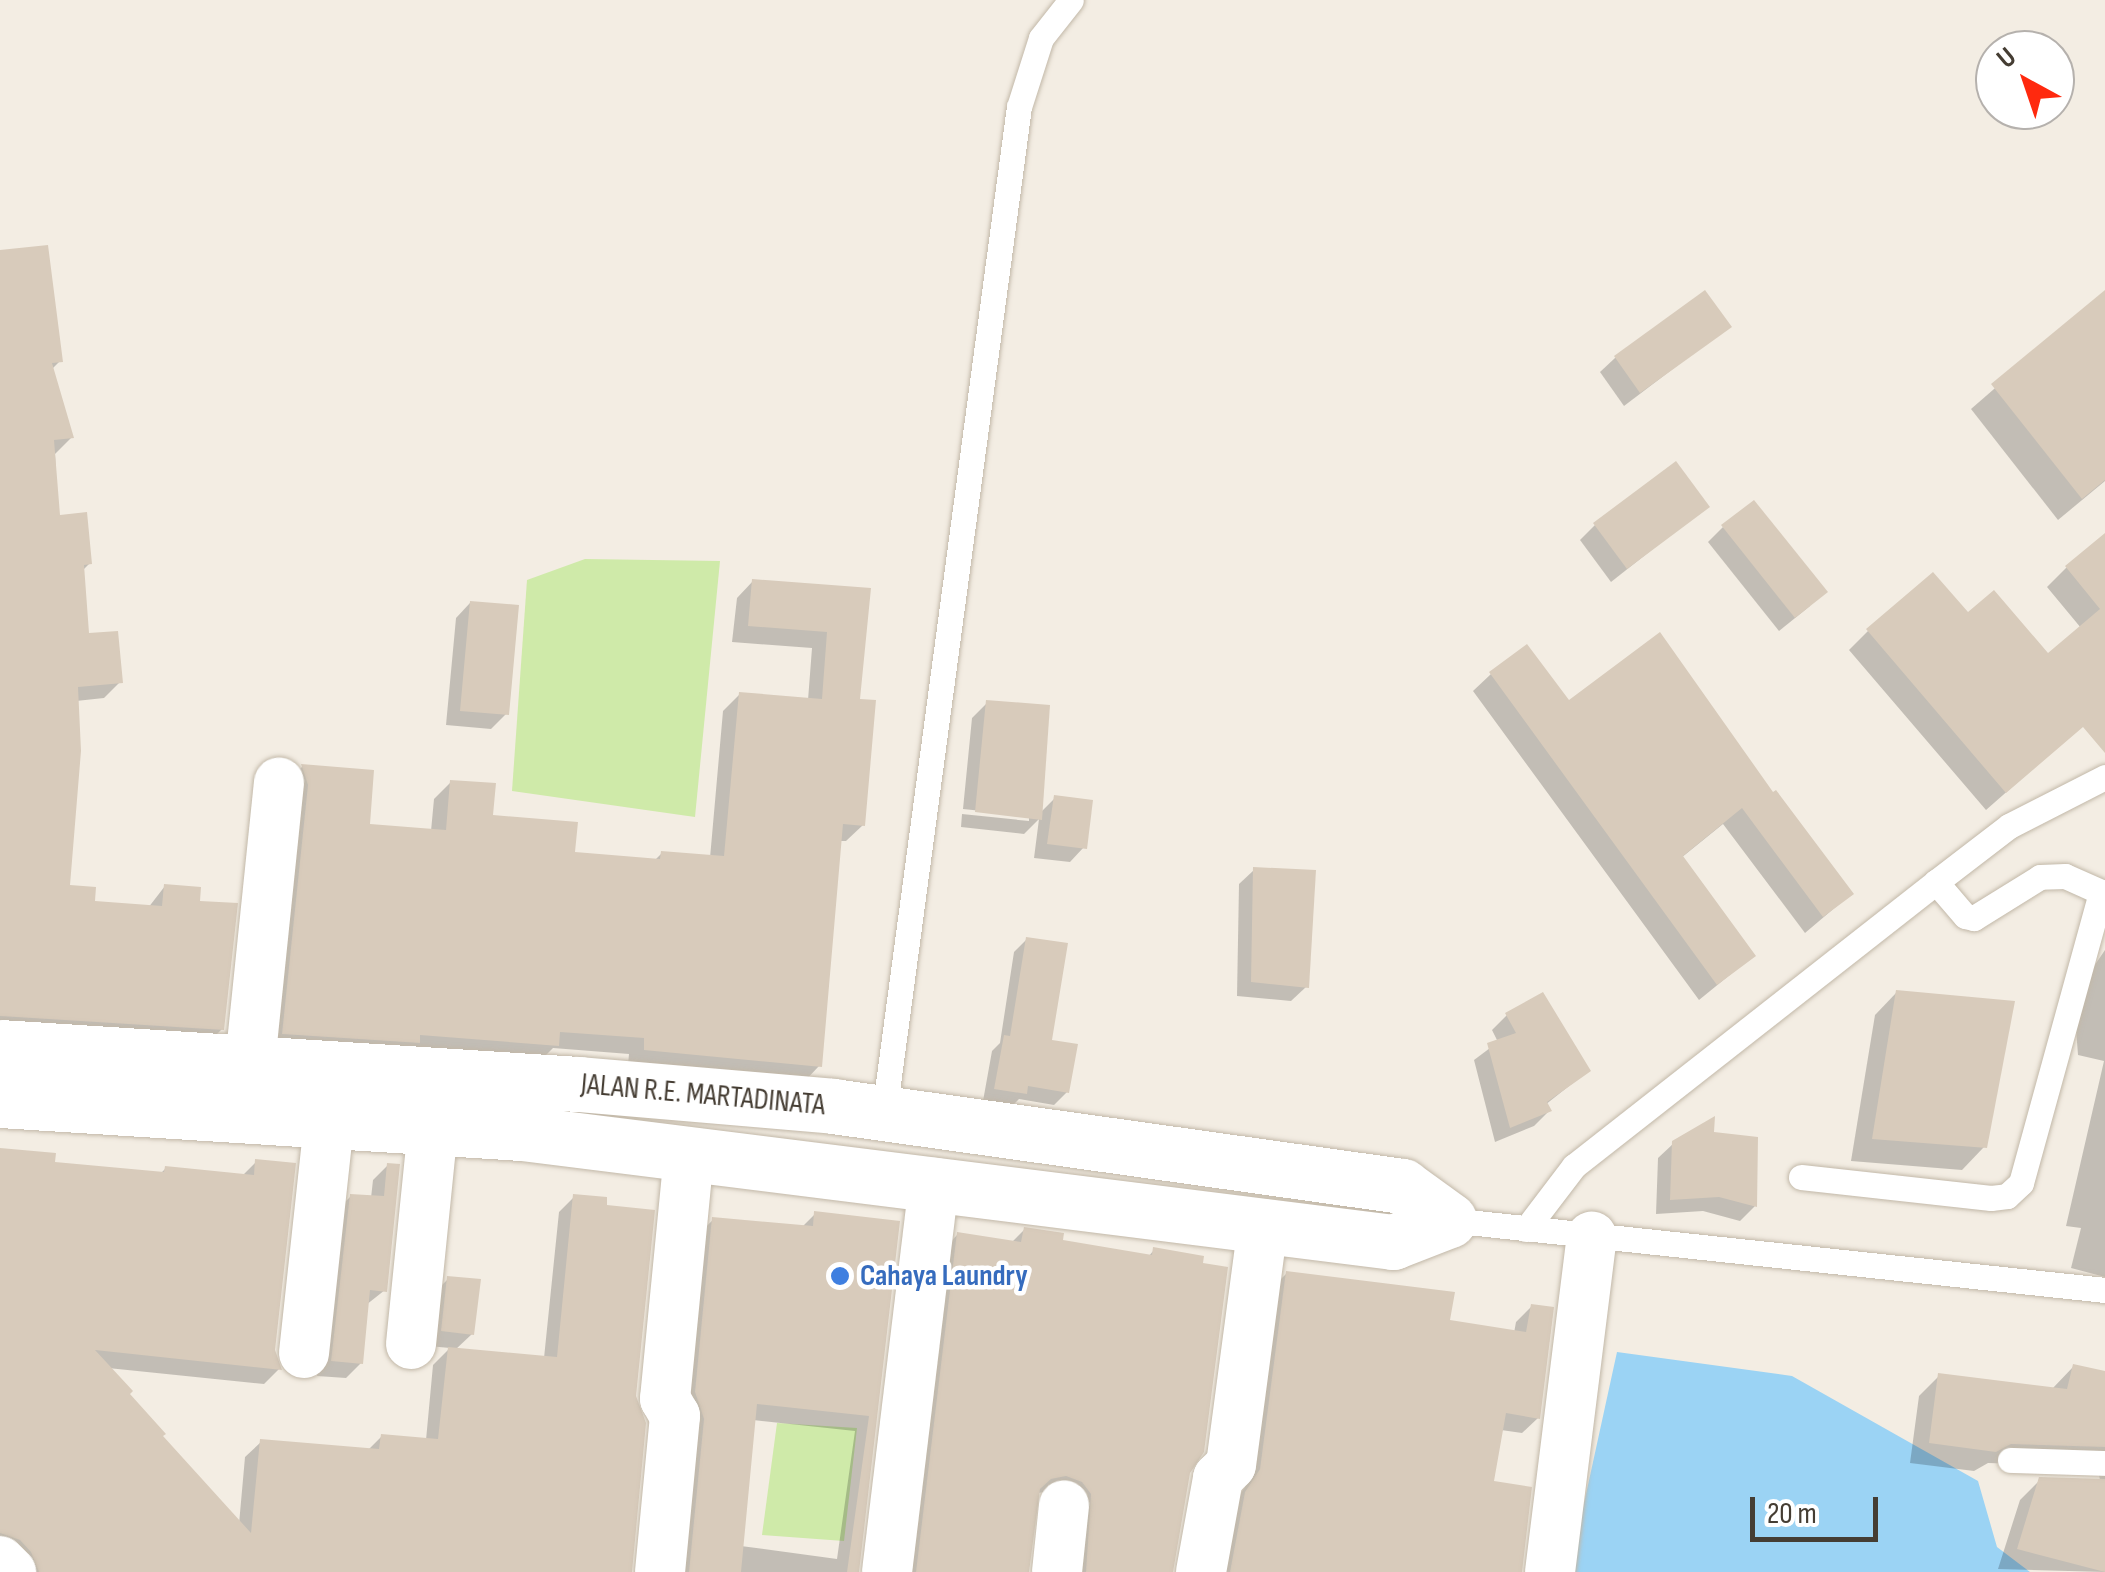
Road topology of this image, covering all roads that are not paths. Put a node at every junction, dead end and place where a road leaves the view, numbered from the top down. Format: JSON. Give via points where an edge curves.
{"nodes":[{"id":1,"x":1071,"y":0,"type":"edge"},
{"id":2,"x":2105,"y":777,"type":"edge"},
{"id":3,"x":279,"y":782,"type":"dead end"},
{"id":4,"x":1936,"y":882,"type":"junction"},
{"id":5,"x":2103,"y":889,"type":"edge"},
{"id":6,"x":0,"y":1047,"type":"edge"},
{"id":7,"x":250,"y":1063,"type":"junction"},
{"id":8,"x":0,"y":1100,"type":"edge"},
{"id":9,"x":858,"y":1110,"type":"junction"},
{"id":10,"x":330,"y":1121,"type":"junction"},
{"id":11,"x":433,"y":1127,"type":"junction"},
{"id":12,"x":688,"y":1153,"type":"junction"},
{"id":13,"x":826,"y":1170,"type":"junction"},
{"id":14,"x":1801,"y":1177,"type":"dead end"},
{"id":15,"x":934,"y":1184,"type":"junction"},
{"id":16,"x":1402,"y":1186,"type":"junction"},
{"id":17,"x":1449,"y":1220,"type":"junction"},
{"id":18,"x":1264,"y":1224,"type":"junction"},
{"id":19,"x":1526,"y":1229,"type":"junction"},
{"id":20,"x":1592,"y":1237,"type":"junction"},
{"id":21,"x":1394,"y":1242,"type":"junction"},
{"id":22,"x":2105,"y":1290,"type":"edge"},
{"id":23,"x":410,"y":1344,"type":"dead end"},
{"id":24,"x":304,"y":1353,"type":"dead end"},
{"id":25,"x":2010,"y":1460,"type":"dead end"},
{"id":26,"x":2105,"y":1463,"type":"edge"},
{"id":27,"x":1064,"y":1505,"type":"dead end"},
{"id":28,"x":0,"y":1561,"type":"edge"},
{"id":29,"x":11,"y":1572,"type":"edge"},
{"id":30,"x":660,"y":1572,"type":"edge"},
{"id":31,"x":888,"y":1572,"type":"edge"},
{"id":32,"x":1057,"y":1572,"type":"edge"},
{"id":33,"x":1201,"y":1572,"type":"edge"},
{"id":34,"x":1550,"y":1572,"type":"edge"}],
"edges":[{"from":1,"to":9,"type":"lane","via":[[1041,38],[1018,107]]},
{"from":2,"to":4,"type":"lane","via":[[2009,826]]},
{"from":3,"to":7,"type":"street"},
{"from":4,"to":5,"type":"lane","via":[[1974,918],[2040,877],[2065,876]]},
{"from":4,"to":19,"type":"lane","via":[[1574,1166]]},
{"from":5,"to":14,"type":"lane","via":[[2022,1183],[2007,1196],[1991,1198]]},
{"from":6,"to":7,"type":"street","name":"JALAN R.E. MARTADINATA"},
{"from":7,"to":9,"type":"street","name":"JALAN R.E. MARTADINATA"},
{"from":8,"to":10,"type":"street","name":"JALAN R.E. MARTADINATA"},
{"from":9,"to":13,"type":"street"},
{"from":9,"to":16,"type":"street","name":"JALAN R.E. MARTADINATA"},
{"from":10,"to":11,"type":"street","name":"JALAN R.E. MARTADINATA"},
{"from":10,"to":24,"type":"street"},
{"from":11,"to":12,"type":"street","name":"JALAN R.E. MARTADINATA"},
{"from":11,"to":23,"type":"street"},
{"from":12,"to":13,"type":"street","name":"JALAN R.E. MARTADINATA"},
{"from":12,"to":30,"type":"street","via":[[665,1399],[675,1416]]},
{"from":13,"to":15,"type":"street","name":"JALAN R.E. MARTADINATA"},
{"from":15,"to":18,"type":"street","name":"JALAN R.E. MARTADINATA"},
{"from":15,"to":31,"type":"street"},
{"from":16,"to":17,"type":"street"},
{"from":16,"to":21,"type":"street"},
{"from":17,"to":19,"type":"lane"},
{"from":17,"to":21,"type":"street"},
{"from":18,"to":21,"type":"street","name":"JALAN R.E. MARTADINATA"},
{"from":18,"to":33,"type":"street","via":[[1232,1466],[1218,1478]]},
{"from":19,"to":20,"type":"lane"},
{"from":20,"to":22,"type":"lane"},
{"from":20,"to":34,"type":"street"},
{"from":25,"to":26,"type":"lane"},
{"from":27,"to":32,"type":"street"},
{"from":28,"to":29,"type":"street"}]}
